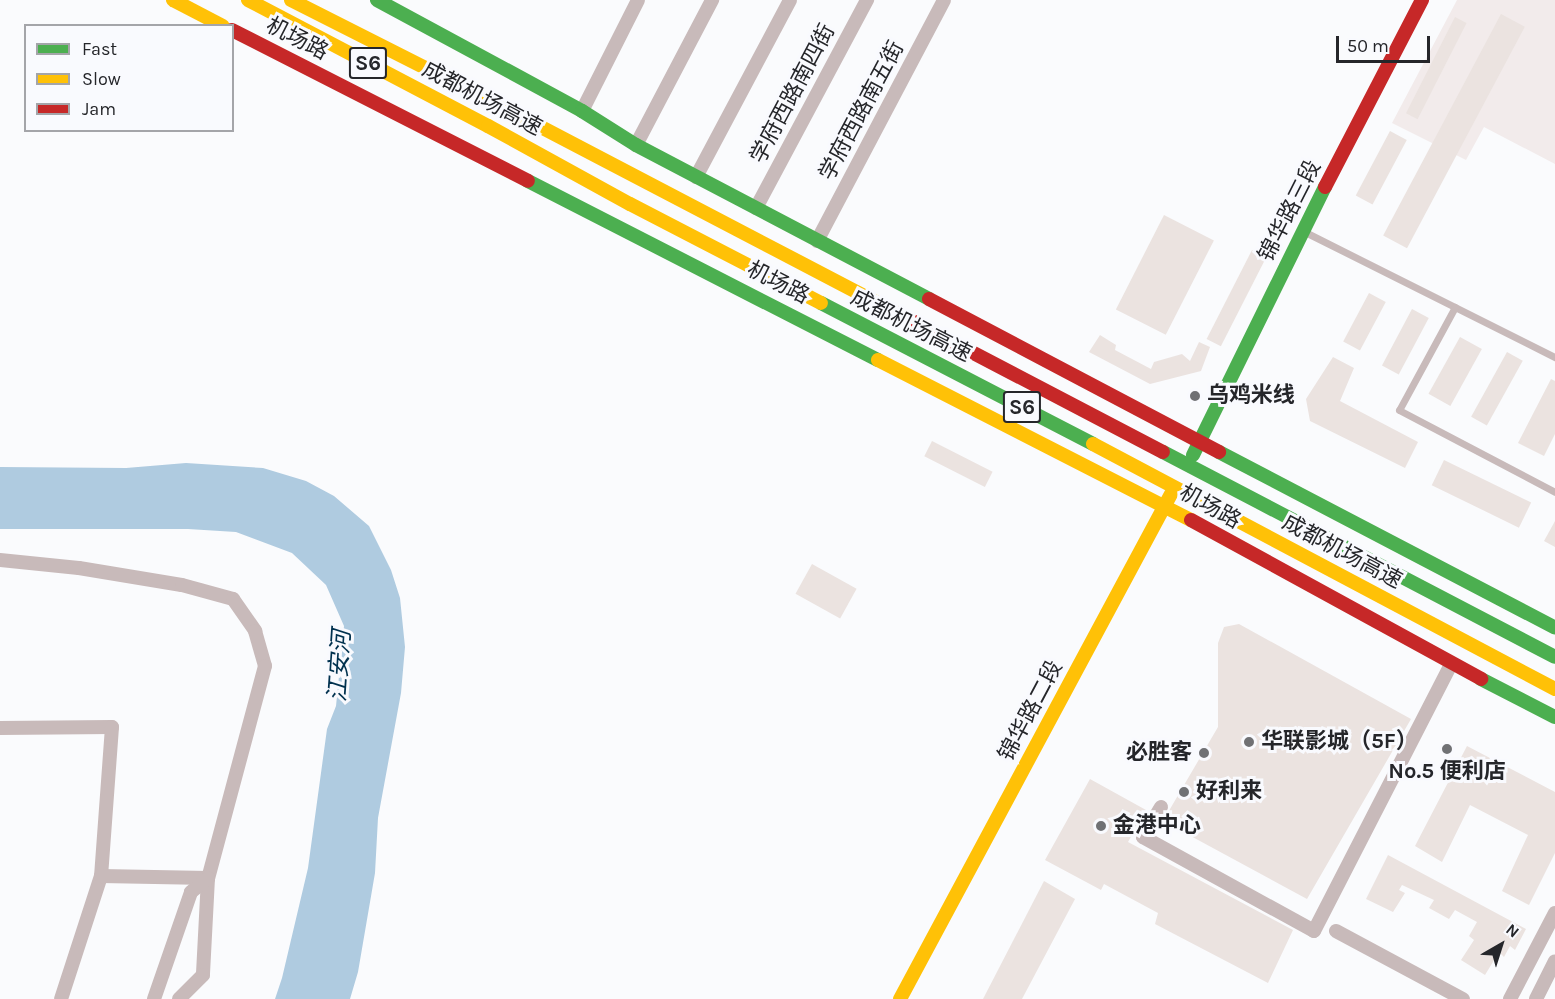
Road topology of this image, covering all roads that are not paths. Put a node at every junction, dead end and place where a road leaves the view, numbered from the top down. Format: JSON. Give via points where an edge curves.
{"nodes":[{"id":1,"x":173,"y":0,"type":"edge"},
{"id":2,"x":248,"y":0,"type":"edge"},
{"id":3,"x":291,"y":0,"type":"edge"},
{"id":4,"x":377,"y":0,"type":"edge"},
{"id":5,"x":639,"y":0,"type":"edge"},
{"id":6,"x":712,"y":0,"type":"edge"},
{"id":7,"x":790,"y":0,"type":"edge"},
{"id":8,"x":867,"y":0,"type":"edge"},
{"id":9,"x":944,"y":0,"type":"edge"},
{"id":10,"x":1422,"y":0,"type":"edge"},
{"id":11,"x":184,"y":4,"type":"edge"},
{"id":12,"x":220,"y":24,"type":"edge"},
{"id":13,"x":234,"y":31,"type":"edge"},
{"id":14,"x":582,"y":111,"type":"junction"},
{"id":15,"x":636,"y":145,"type":"junction"},
{"id":16,"x":696,"y":177,"type":"junction"},
{"id":17,"x":756,"y":208,"type":"junction"},
{"id":18,"x":1302,"y":231,"type":"junction"},
{"id":19,"x":818,"y":241,"type":"junction"},
{"id":20,"x":1455,"y":307,"type":"junction"},
{"id":21,"x":1555,"y":357,"type":"edge"},
{"id":22,"x":1200,"y":444,"type":"junction"},
{"id":23,"x":1555,"y":492,"type":"edge"},
{"id":24,"x":1165,"y":506,"type":"junction"},
{"id":25,"x":0,"y":560,"type":"edge"},
{"id":26,"x":1555,"y":628,"type":"edge"},
{"id":27,"x":1555,"y":657,"type":"edge"},
{"id":28,"x":1450,"y":663,"type":"junction"},
{"id":29,"x":1555,"y":689,"type":"edge"},
{"id":30,"x":1555,"y":717,"type":"edge"},
{"id":31,"x":0,"y":729,"type":"edge"},
{"id":32,"x":1161,"y":807,"type":"dead end"},
{"id":33,"x":101,"y":876,"type":"junction"},
{"id":34,"x":208,"y":878,"type":"junction"},
{"id":35,"x":1555,"y":913,"type":"edge"},
{"id":36,"x":1336,"y":931,"type":"dead end"},
{"id":37,"x":1555,"y":961,"type":"edge"},
{"id":38,"x":61,"y":999,"type":"edge"},
{"id":39,"x":154,"y":999,"type":"edge"},
{"id":40,"x":179,"y":999,"type":"edge"},
{"id":41,"x":900,"y":999,"type":"edge"},
{"id":42,"x":1463,"y":999,"type":"edge"},
{"id":43,"x":1510,"y":999,"type":"edge"},
{"id":44,"x":1536,"y":999,"type":"edge"}],
"edges":[{"from":1,"to":11,"type":"main road"},
{"from":2,"to":29,"type":"main road","name":"成都机场高速","number":"S6","bridge":true},
{"from":3,"to":27,"type":"main road","name":"成都机场高速","number":"S6","bridge":true},
{"from":4,"to":14,"type":"main road"},
{"from":5,"to":14,"type":"street"},
{"from":6,"to":15,"type":"street"},
{"from":7,"to":16,"type":"street"},
{"from":8,"to":17,"type":"street","name":"学府西路南四街"},
{"from":9,"to":19,"type":"street","name":"学府西路南五街"},
{"from":10,"to":18,"type":"main road","name":"锦华路三段"},
{"from":11,"to":12,"type":"main road"},
{"from":13,"to":24,"type":"main road","name":"机场路"},
{"from":14,"to":15,"type":"main road"},
{"from":15,"to":16,"type":"main road"},
{"from":16,"to":17,"type":"main road"},
{"from":17,"to":19,"type":"main road"},
{"from":18,"to":20,"type":"lane"},
{"from":18,"to":22,"type":"main road","name":"锦华路三段"},
{"from":19,"to":22,"type":"main road"},
{"from":20,"to":21,"type":"lane"},
{"from":20,"to":23,"type":"lane","via":[[1399,410]]},
{"from":22,"to":24,"type":"main road","name":"锦华路二段"},
{"from":22,"to":26,"type":"main road"},
{"from":24,"to":28,"type":"main road","name":"机场路"},
{"from":24,"to":41,"type":"main road","name":"锦华路二段"},
{"from":25,"to":34,"type":"street","via":[[182,585],[233,599],[255,630],[265,666]]},
{"from":28,"to":30,"type":"main road","name":"机场路"},
{"from":28,"to":32,"type":"street","via":[[1314,931],[1143,837]]},
{"from":31,"to":33,"type":"street","via":[[112,727]]},
{"from":33,"to":34,"type":"street"},
{"from":33,"to":38,"type":"street"},
{"from":34,"to":39,"type":"street","via":[[191,892]]},
{"from":34,"to":40,"type":"street","via":[[203,975]]},
{"from":35,"to":43,"type":"street"},
{"from":36,"to":42,"type":"street"},
{"from":37,"to":44,"type":"street"}]}
